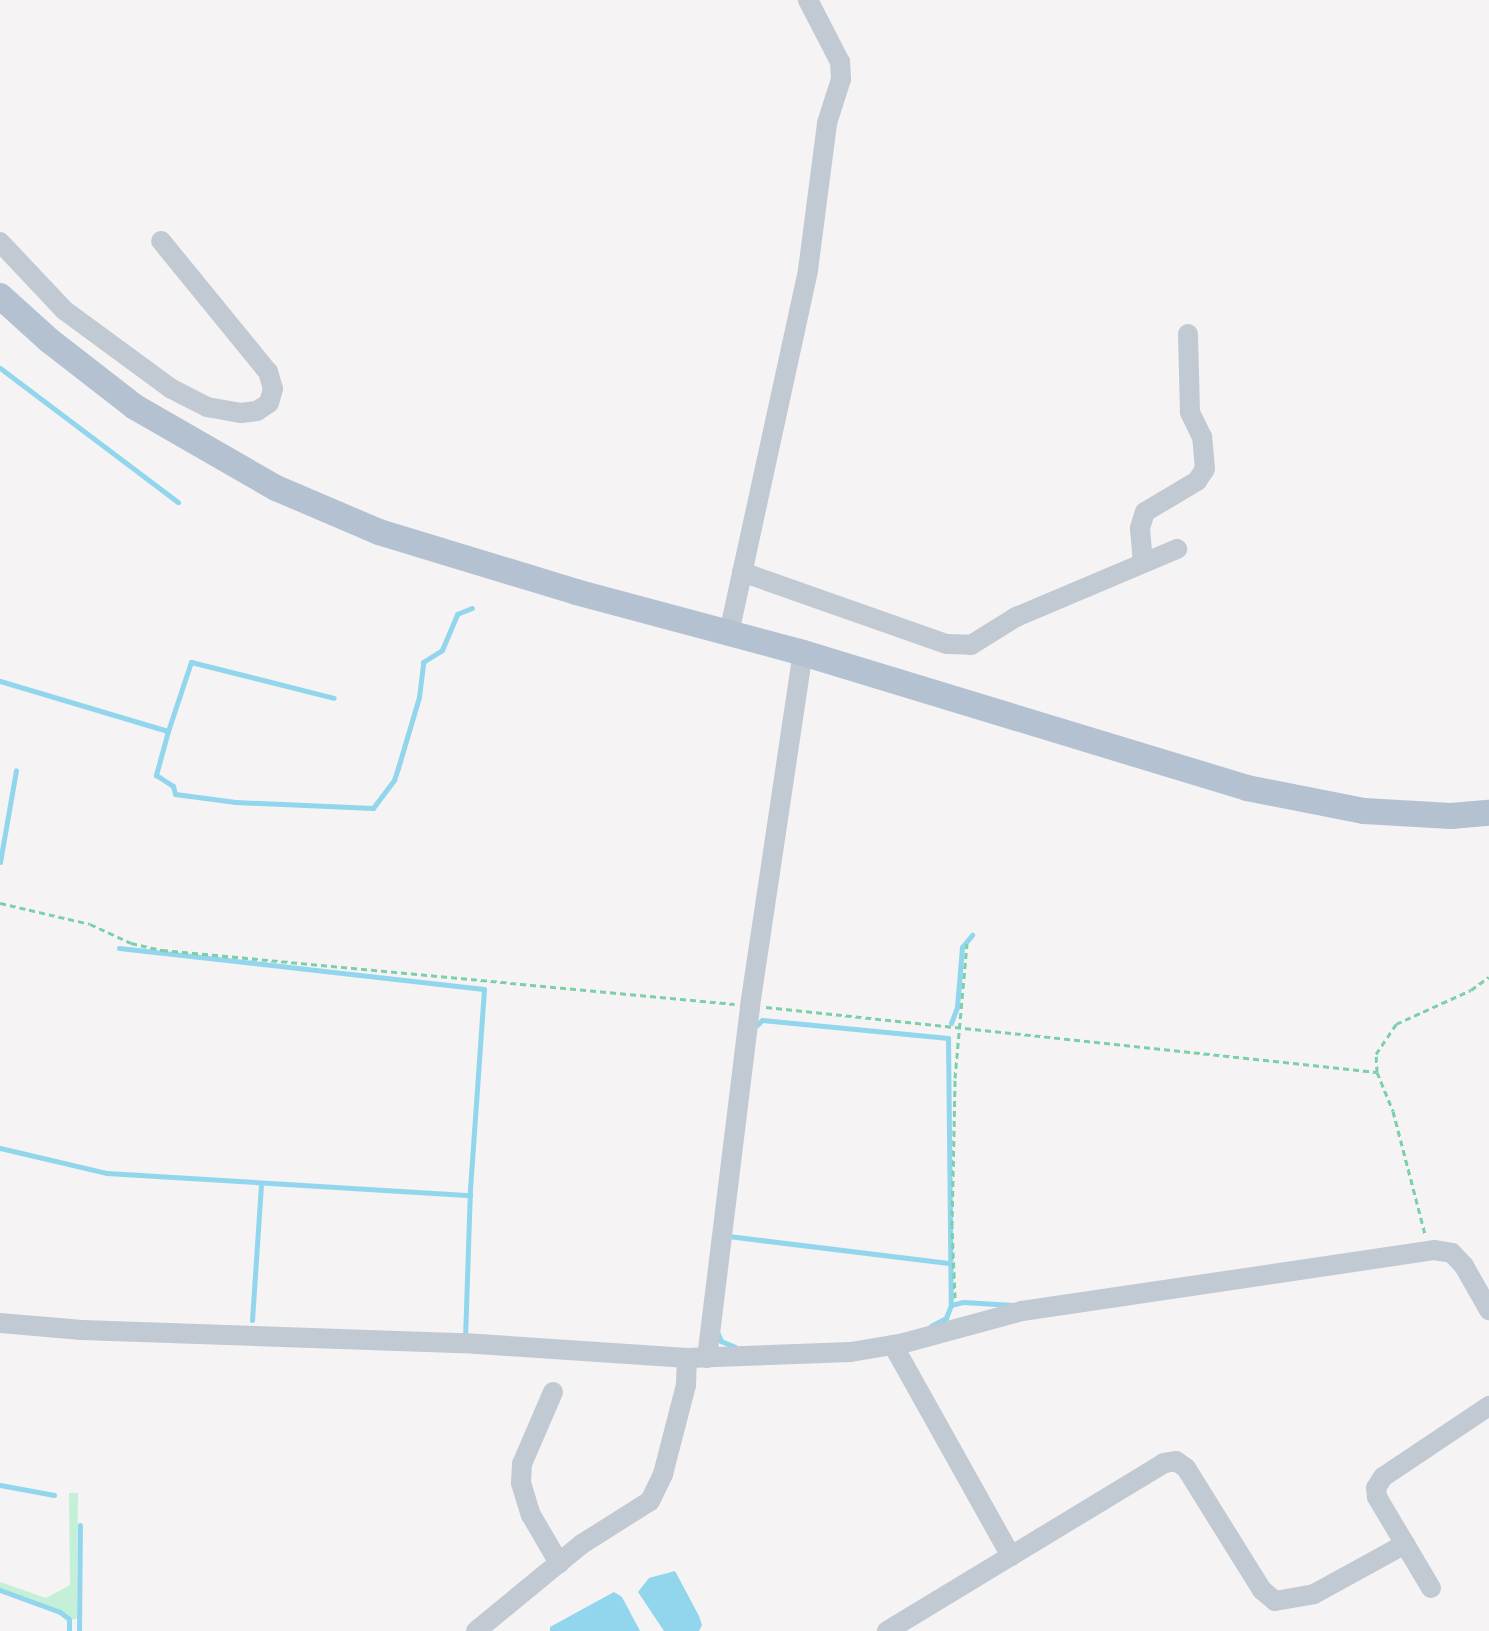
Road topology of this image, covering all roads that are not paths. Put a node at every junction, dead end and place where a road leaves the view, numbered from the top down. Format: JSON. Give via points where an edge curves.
{"nodes":[{"id":1,"x":808,"y":0,"type":"edge"},
{"id":2,"x":161,"y":241,"type":"dead end"},
{"id":3,"x":0,"y":242,"type":"edge"},
{"id":4,"x":0,"y":296,"type":"edge"},
{"id":5,"x":1188,"y":334,"type":"dead end"},
{"id":6,"x":1177,"y":549,"type":"dead end"},
{"id":7,"x":1143,"y":563,"type":"junction"},
{"id":8,"x":742,"y":572,"type":"junction"},
{"id":9,"x":729,"y":633,"type":"junction"},
{"id":10,"x":803,"y":653,"type":"junction"},
{"id":11,"x":1489,"y":813,"type":"edge"},
{"id":12,"x":1489,"y":1310,"type":"edge"},
{"id":13,"x":0,"y":1323,"type":"edge"},
{"id":14,"x":893,"y":1345,"type":"junction"},
{"id":15,"x":697,"y":1358,"type":"junction"},
{"id":16,"x":553,"y":1392,"type":"dead end"},
{"id":17,"x":1489,"y":1406,"type":"edge"},
{"id":18,"x":1405,"y":1544,"type":"junction"},
{"id":19,"x":1011,"y":1556,"type":"junction"},
{"id":20,"x":559,"y":1563,"type":"junction"},
{"id":21,"x":1431,"y":1588,"type":"dead end"},
{"id":22,"x":476,"y":1631,"type":"edge"},
{"id":23,"x":887,"y":1631,"type":"edge"}],
"edges":[{"from":1,"to":8,"type":"street","via":[[840,62],[841,79],[827,123],[808,270]]},
{"from":2,"to":3,"type":"street","via":[[268,372],[273,389],[269,403],[257,411],[207,407],[170,388],[64,310]]},
{"from":4,"to":9,"type":"main road","via":[[135,407],[276,488],[379,532]]},
{"from":5,"to":7,"type":"street","via":[[1190,412],[1202,437],[1205,469],[1197,481],[1145,512],[1140,528]]},
{"from":6,"to":7,"type":"street"},
{"from":7,"to":8,"type":"street","via":[[1016,617],[971,645],[947,644]]},
{"from":8,"to":9,"type":"street"},
{"from":9,"to":10,"type":"main road"},
{"from":10,"to":11,"type":"main road","via":[[1247,788],[1364,811]]},
{"from":10,"to":15,"type":"street"},
{"from":12,"to":14,"type":"street","via":[[1452,1253],[1427,1251],[1022,1311]]},
{"from":13,"to":15,"type":"street"},
{"from":14,"to":15,"type":"street","via":[[851,1352]]},
{"from":14,"to":19,"type":"street"},
{"from":15,"to":20,"type":"street","via":[[650,1501]]},
{"from":16,"to":20,"type":"street","via":[[522,1464],[521,1483],[531,1515]]},
{"from":17,"to":18,"type":"street","via":[[1383,1477],[1376,1488]]},
{"from":18,"to":19,"type":"street","via":[[1314,1594],[1275,1601],[1262,1590],[1186,1468],[1176,1461],[1164,1463]]},
{"from":18,"to":21,"type":"street"},
{"from":19,"to":23,"type":"street"},
{"from":20,"to":22,"type":"street"}]}
